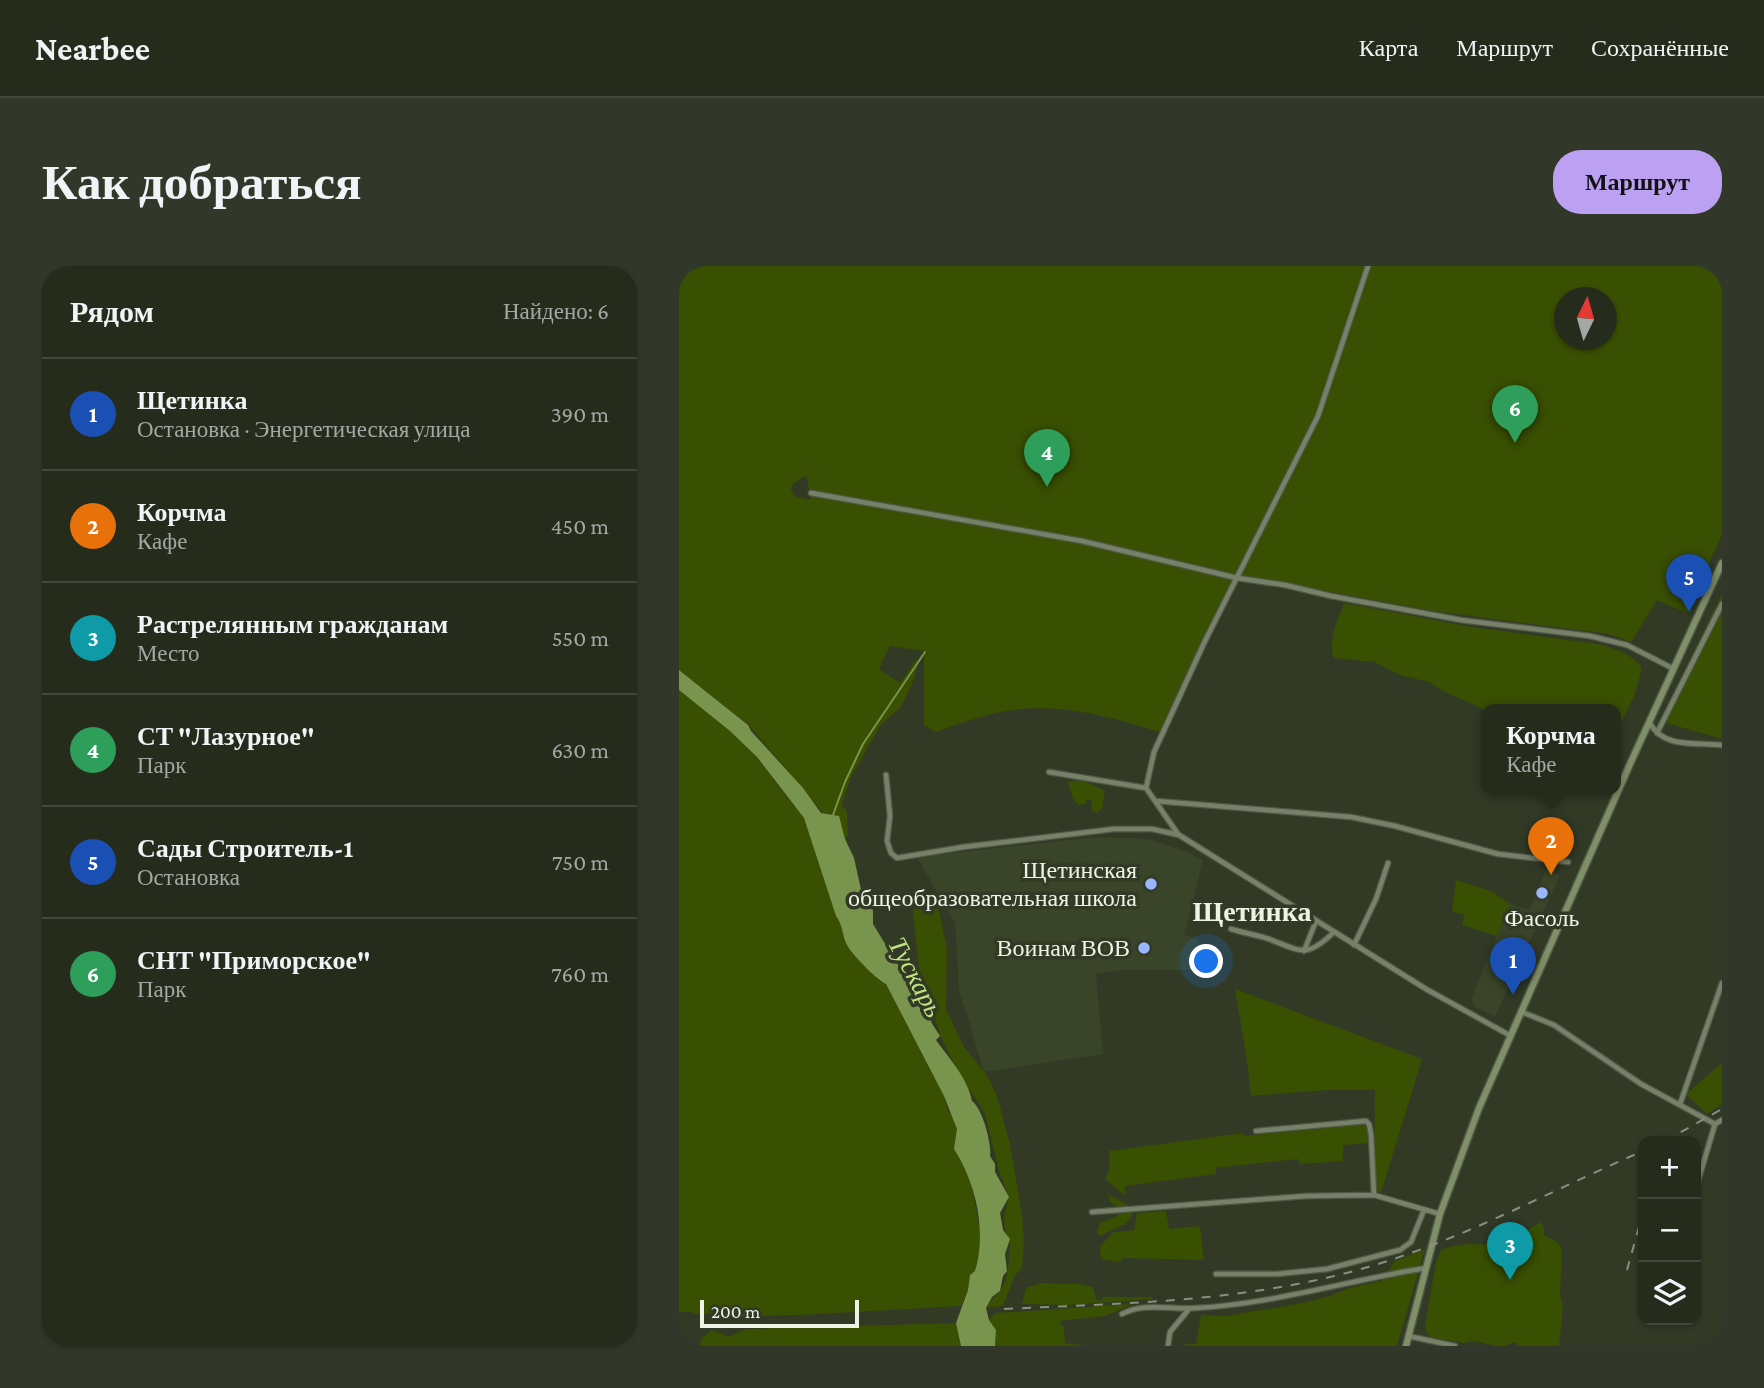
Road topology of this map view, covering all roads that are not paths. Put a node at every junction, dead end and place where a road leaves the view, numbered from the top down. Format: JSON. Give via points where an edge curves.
{"nodes":[{"id":1,"x":1368,"y":266,"type":"edge"},
{"id":2,"x":811,"y":493,"type":"dead end"},
{"id":3,"x":1722,"y":563,"type":"edge"},
{"id":4,"x":1237,"y":578,"type":"junction"},
{"id":5,"x":1722,"y":604,"type":"edge"},
{"id":6,"x":1674,"y":669,"type":"junction"},
{"id":7,"x":1650,"y":723,"type":"junction"},
{"id":8,"x":1657,"y":733,"type":"junction"},
{"id":9,"x":1722,"y":745,"type":"edge"},
{"id":10,"x":1049,"y":772,"type":"dead end"},
{"id":11,"x":886,"y":775,"type":"dead end"},
{"id":12,"x":1146,"y":788,"type":"junction"},
{"id":13,"x":1621,"y":788,"type":"edge"},
{"id":14,"x":1618,"y":795,"type":"edge"},
{"id":15,"x":1155,"y":801,"type":"junction"},
{"id":16,"x":1179,"y":835,"type":"junction"},
{"id":17,"x":1569,"y":862,"type":"dead end"},
{"id":18,"x":1388,"y":863,"type":"dead end"},
{"id":19,"x":1316,"y":921,"type":"junction"},
{"id":20,"x":1231,"y":929,"type":"dead end"},
{"id":21,"x":1334,"y":932,"type":"junction"},
{"id":22,"x":1354,"y":945,"type":"junction"},
{"id":23,"x":1304,"y":951,"type":"junction"},
{"id":24,"x":1722,"y":982,"type":"edge"},
{"id":25,"x":1521,"y":1012,"type":"junction"},
{"id":26,"x":1511,"y":1037,"type":"junction"},
{"id":27,"x":1680,"y":1104,"type":"junction"},
{"id":28,"x":1722,"y":1120,"type":"edge"},
{"id":29,"x":1714,"y":1124,"type":"junction"},
{"id":30,"x":1256,"y":1131,"type":"dead end"},
{"id":31,"x":1701,"y":1170,"type":"edge"},
{"id":32,"x":1374,"y":1195,"type":"junction"},
{"id":33,"x":1424,"y":1210,"type":"junction"},
{"id":34,"x":1092,"y":1212,"type":"dead end"},
{"id":35,"x":1440,"y":1214,"type":"junction"},
{"id":36,"x":1427,"y":1268,"type":"junction"},
{"id":37,"x":1216,"y":1274,"type":"dead end"},
{"id":38,"x":1190,"y":1308,"type":"junction"},
{"id":39,"x":1122,"y":1314,"type":"dead end"},
{"id":40,"x":1408,"y":1336,"type":"junction"},
{"id":41,"x":1168,"y":1346,"type":"edge"},
{"id":42,"x":1405,"y":1346,"type":"edge"},
{"id":43,"x":1455,"y":1346,"type":"edge"}],
"edges":[{"from":1,"to":4,"type":"street","via":[[1318,416]]},
{"from":2,"to":4,"type":"street","via":[[1082,541]]},
{"from":3,"to":6,"type":"main road"},
{"from":4,"to":6,"type":"street","via":[[1461,620],[1602,638]]},
{"from":4,"to":12,"type":"street","via":[[1154,752]]},
{"from":5,"to":8,"type":"street"},
{"from":6,"to":7,"type":"main road"},
{"from":7,"to":8,"type":"street"},
{"from":7,"to":13,"type":"main road"},
{"from":8,"to":9,"type":"street","via":[[1668,741]]},
{"from":10,"to":12,"type":"street"},
{"from":11,"to":16,"type":"street","via":[[887,841],[897,858],[1114,829]]},
{"from":12,"to":15,"type":"street"},
{"from":14,"to":25,"type":"main road"},
{"from":15,"to":16,"type":"street"},
{"from":15,"to":17,"type":"street","via":[[1351,817],[1498,854]]},
{"from":16,"to":19,"type":"street"},
{"from":18,"to":22,"type":"street"},
{"from":19,"to":21,"type":"street"},
{"from":19,"to":23,"type":"street"},
{"from":20,"to":23,"type":"street"},
{"from":21,"to":22,"type":"street"},
{"from":21,"to":23,"type":"street"},
{"from":22,"to":26,"type":"street"},
{"from":24,"to":27,"type":"street"},
{"from":25,"to":26,"type":"main road"},
{"from":25,"to":27,"type":"street","via":[[1554,1025],[1641,1084]]},
{"from":26,"to":35,"type":"main road"},
{"from":27,"to":29,"type":"street"},
{"from":28,"to":29,"type":"street"},
{"from":29,"to":31,"type":"street"},
{"from":30,"to":32,"type":"street","via":[[1366,1121],[1370,1124]]},
{"from":32,"to":33,"type":"street"},
{"from":32,"to":34,"type":"street"},
{"from":33,"to":35,"type":"street"},
{"from":33,"to":37,"type":"street","via":[[1411,1242],[1393,1252],[1327,1269]]},
{"from":35,"to":36,"type":"main road"},
{"from":36,"to":38,"type":"street","via":[[1283,1296]]},
{"from":36,"to":40,"type":"main road"},
{"from":38,"to":39,"type":"street","via":[[1135,1308]]},
{"from":38,"to":41,"type":"street","via":[[1170,1332]]},
{"from":40,"to":42,"type":"main road"},
{"from":40,"to":43,"type":"street"}]}
